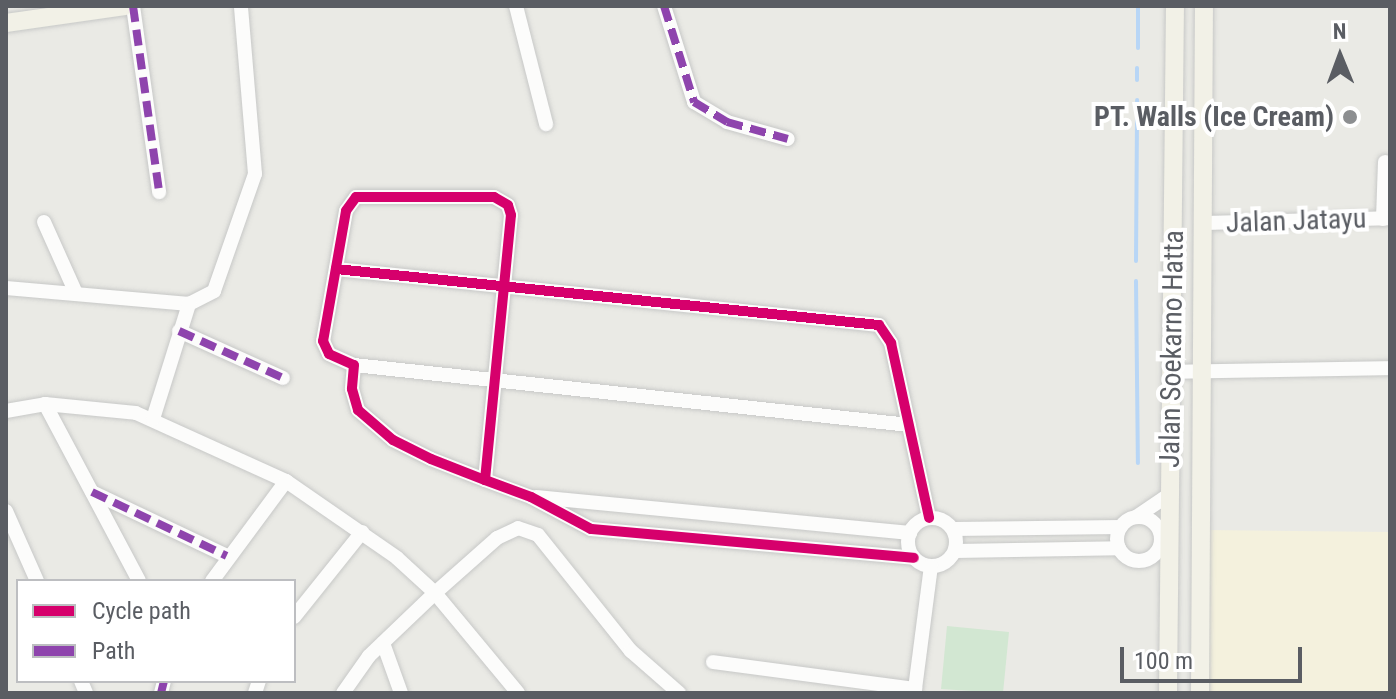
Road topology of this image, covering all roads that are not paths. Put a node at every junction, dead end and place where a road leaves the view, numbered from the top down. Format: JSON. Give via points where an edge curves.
{"nodes":[{"id":1,"x":113,"y":6,"type":"edge"},
{"id":2,"x":125,"y":6,"type":"edge"},
{"id":3,"x":133,"y":6,"type":"edge"},
{"id":4,"x":241,"y":6,"type":"edge"},
{"id":5,"x":516,"y":6,"type":"edge"},
{"id":6,"x":664,"y":6,"type":"edge"},
{"id":7,"x":1175,"y":6,"type":"edge"},
{"id":8,"x":1204,"y":6,"type":"edge"},
{"id":9,"x":14,"y":17,"type":"edge"},
{"id":10,"x":546,"y":124,"type":"dead end"},
{"id":11,"x":788,"y":139,"type":"dead end"},
{"id":12,"x":1385,"y":162,"type":"dead end"},
{"id":13,"x":159,"y":192,"type":"dead end"},
{"id":14,"x":1387,"y":218,"type":"edge"},
{"id":15,"x":44,"y":222,"type":"dead end"},
{"id":16,"x":1202,"y":223,"type":"junction"},
{"id":17,"x":336,"y":269,"type":"junction"},
{"id":18,"x":504,"y":286,"type":"junction"},
{"id":19,"x":6,"y":288,"type":"edge"},
{"id":20,"x":75,"y":291,"type":"junction"},
{"id":21,"x":189,"y":304,"type":"junction"},
{"id":22,"x":179,"y":331,"type":"junction"},
{"id":23,"x":354,"y":365,"type":"junction"},
{"id":24,"x":1390,"y":368,"type":"edge"},
{"id":25,"x":1170,"y":372,"type":"junction"},
{"id":26,"x":1202,"y":372,"type":"junction"},
{"id":27,"x":283,"y":378,"type":"dead end"},
{"id":28,"x":494,"y":380,"type":"junction"},
{"id":29,"x":45,"y":404,"type":"junction"},
{"id":30,"x":6,"y":411,"type":"edge"},
{"id":31,"x":153,"y":419,"type":"junction"},
{"id":32,"x":909,"y":425,"type":"junction"},
{"id":33,"x":485,"y":480,"type":"junction"},
{"id":34,"x":286,"y":481,"type":"junction"},
{"id":35,"x":92,"y":492,"type":"junction"},
{"id":36,"x":1169,"y":495,"type":"junction"},
{"id":37,"x":531,"y":497,"type":"junction"},
{"id":38,"x":6,"y":511,"type":"edge"},
{"id":39,"x":1136,"y":517,"type":"junction"},
{"id":40,"x":929,"y":518,"type":"junction"},
{"id":41,"x":1121,"y":527,"type":"junction"},
{"id":42,"x":953,"y":529,"type":"junction"},
{"id":43,"x":362,"y":532,"type":"junction"},
{"id":44,"x":910,"y":533,"type":"junction"},
{"id":45,"x":1119,"y":548,"type":"junction"},
{"id":46,"x":955,"y":551,"type":"junction"},
{"id":47,"x":227,"y":556,"type":"junction"},
{"id":48,"x":914,"y":558,"type":"junction"},
{"id":49,"x":1136,"y":561,"type":"junction"},
{"id":50,"x":931,"y":566,"type":"junction"},
{"id":51,"x":1169,"y":577,"type":"junction"},
{"id":52,"x":36,"y":579,"type":"edge"},
{"id":53,"x":138,"y":579,"type":"edge"},
{"id":54,"x":213,"y":579,"type":"edge"},
{"id":55,"x":435,"y":593,"type":"junction"},
{"id":56,"x":296,"y":614,"type":"edge"},
{"id":57,"x":383,"y":643,"type":"junction"},
{"id":58,"x":713,"y":662,"type":"dead end"},
{"id":59,"x":917,"y":691,"type":"edge"},
{"id":60,"x":343,"y":693,"type":"edge"},
{"id":61,"x":401,"y":693,"type":"edge"},
{"id":62,"x":518,"y":693,"type":"edge"},
{"id":63,"x":679,"y":693,"type":"edge"},
{"id":64,"x":1168,"y":693,"type":"edge"},
{"id":65,"x":1200,"y":693,"type":"edge"}],
"edges":[{"from":1,"to":2,"type":"main road"},
{"from":1,"to":9,"type":"main road"},
{"from":3,"to":13,"type":"street"},
{"from":4,"to":21,"type":"street","via":[[255,155],[252,192],[217,285],[208,297]]},
{"from":5,"to":10,"type":"street"},
{"from":6,"to":11,"type":"street","via":[[694,102],[727,122]]},
{"from":7,"to":25,"type":"main road","name":"Jalan Soekarno Hatta"},
{"from":8,"to":16,"type":"main road","name":"Jalan Soekarno Hatta"},
{"from":12,"to":14,"type":"street"},
{"from":14,"to":16,"type":"street","name":"Jalan Jatayu"},
{"from":15,"to":20,"type":"street"},
{"from":16,"to":26,"type":"main road","name":"Jalan Soekarno Hatta"},
{"from":17,"to":18,"type":"street"},
{"from":17,"to":18,"type":"street","via":[[346,211],[356,197],[494,197],[508,205],[511,215]]},
{"from":17,"to":23,"type":"street","via":[[323,341],[329,354]]},
{"from":18,"to":28,"type":"street"},
{"from":18,"to":32,"type":"street","via":[[867,320],[887,333]]},
{"from":19,"to":20,"type":"street"},
{"from":20,"to":21,"type":"street"},
{"from":21,"to":22,"type":"street"},
{"from":22,"to":27,"type":"street"},
{"from":22,"to":31,"type":"street"},
{"from":23,"to":28,"type":"street"},
{"from":23,"to":33,"type":"street","via":[[354,400],[372,425],[410,450]]},
{"from":24,"to":26,"type":"street"},
{"from":25,"to":26,"type":"street"},
{"from":25,"to":36,"type":"main road","name":"Jalan Soekarno Hatta"},
{"from":26,"to":65,"type":"main road","name":"Jalan Soekarno Hatta"},
{"from":28,"to":32,"type":"street"},
{"from":28,"to":33,"type":"street"},
{"from":29,"to":30,"type":"street"},
{"from":29,"to":31,"type":"street","via":[[116,409]]},
{"from":29,"to":35,"type":"street"},
{"from":31,"to":34,"type":"street"},
{"from":32,"to":40,"type":"street"},
{"from":33,"to":37,"type":"street"},
{"from":34,"to":43,"type":"street"},
{"from":34,"to":47,"type":"street"},
{"from":35,"to":47,"type":"street"},
{"from":35,"to":53,"type":"street"},
{"from":36,"to":39,"type":"street"},
{"from":36,"to":51,"type":"main road","name":"Jalan Soekarno Hatta"},
{"from":37,"to":44,"type":"street"},
{"from":37,"to":48,"type":"street","via":[[597,530]]},
{"from":38,"to":52,"type":"street"},
{"from":39,"to":41,"type":"street"},
{"from":39,"to":49,"type":"street","via":[[1155,524],[1161,543],[1155,555]]},
{"from":40,"to":42,"type":"street"},
{"from":40,"to":44,"type":"street"},
{"from":41,"to":42,"type":"street"},
{"from":41,"to":45,"type":"street"},
{"from":42,"to":46,"type":"street"},
{"from":43,"to":55,"type":"street"},
{"from":43,"to":56,"type":"street"},
{"from":44,"to":48,"type":"street"},
{"from":45,"to":46,"type":"street"},
{"from":45,"to":49,"type":"street"},
{"from":46,"to":50,"type":"street","via":[[945,562]]},
{"from":47,"to":54,"type":"street"},
{"from":48,"to":50,"type":"street"},
{"from":49,"to":51,"type":"street"},
{"from":50,"to":59,"type":"street"},
{"from":51,"to":64,"type":"main road","name":"Jalan Soekarno Hatta"},
{"from":55,"to":57,"type":"street"},
{"from":55,"to":62,"type":"street"},
{"from":55,"to":63,"type":"street","via":[[504,533],[518,528],[533,532],[637,658]]},
{"from":57,"to":60,"type":"street"},
{"from":57,"to":61,"type":"street"},
{"from":58,"to":59,"type":"street"}]}
